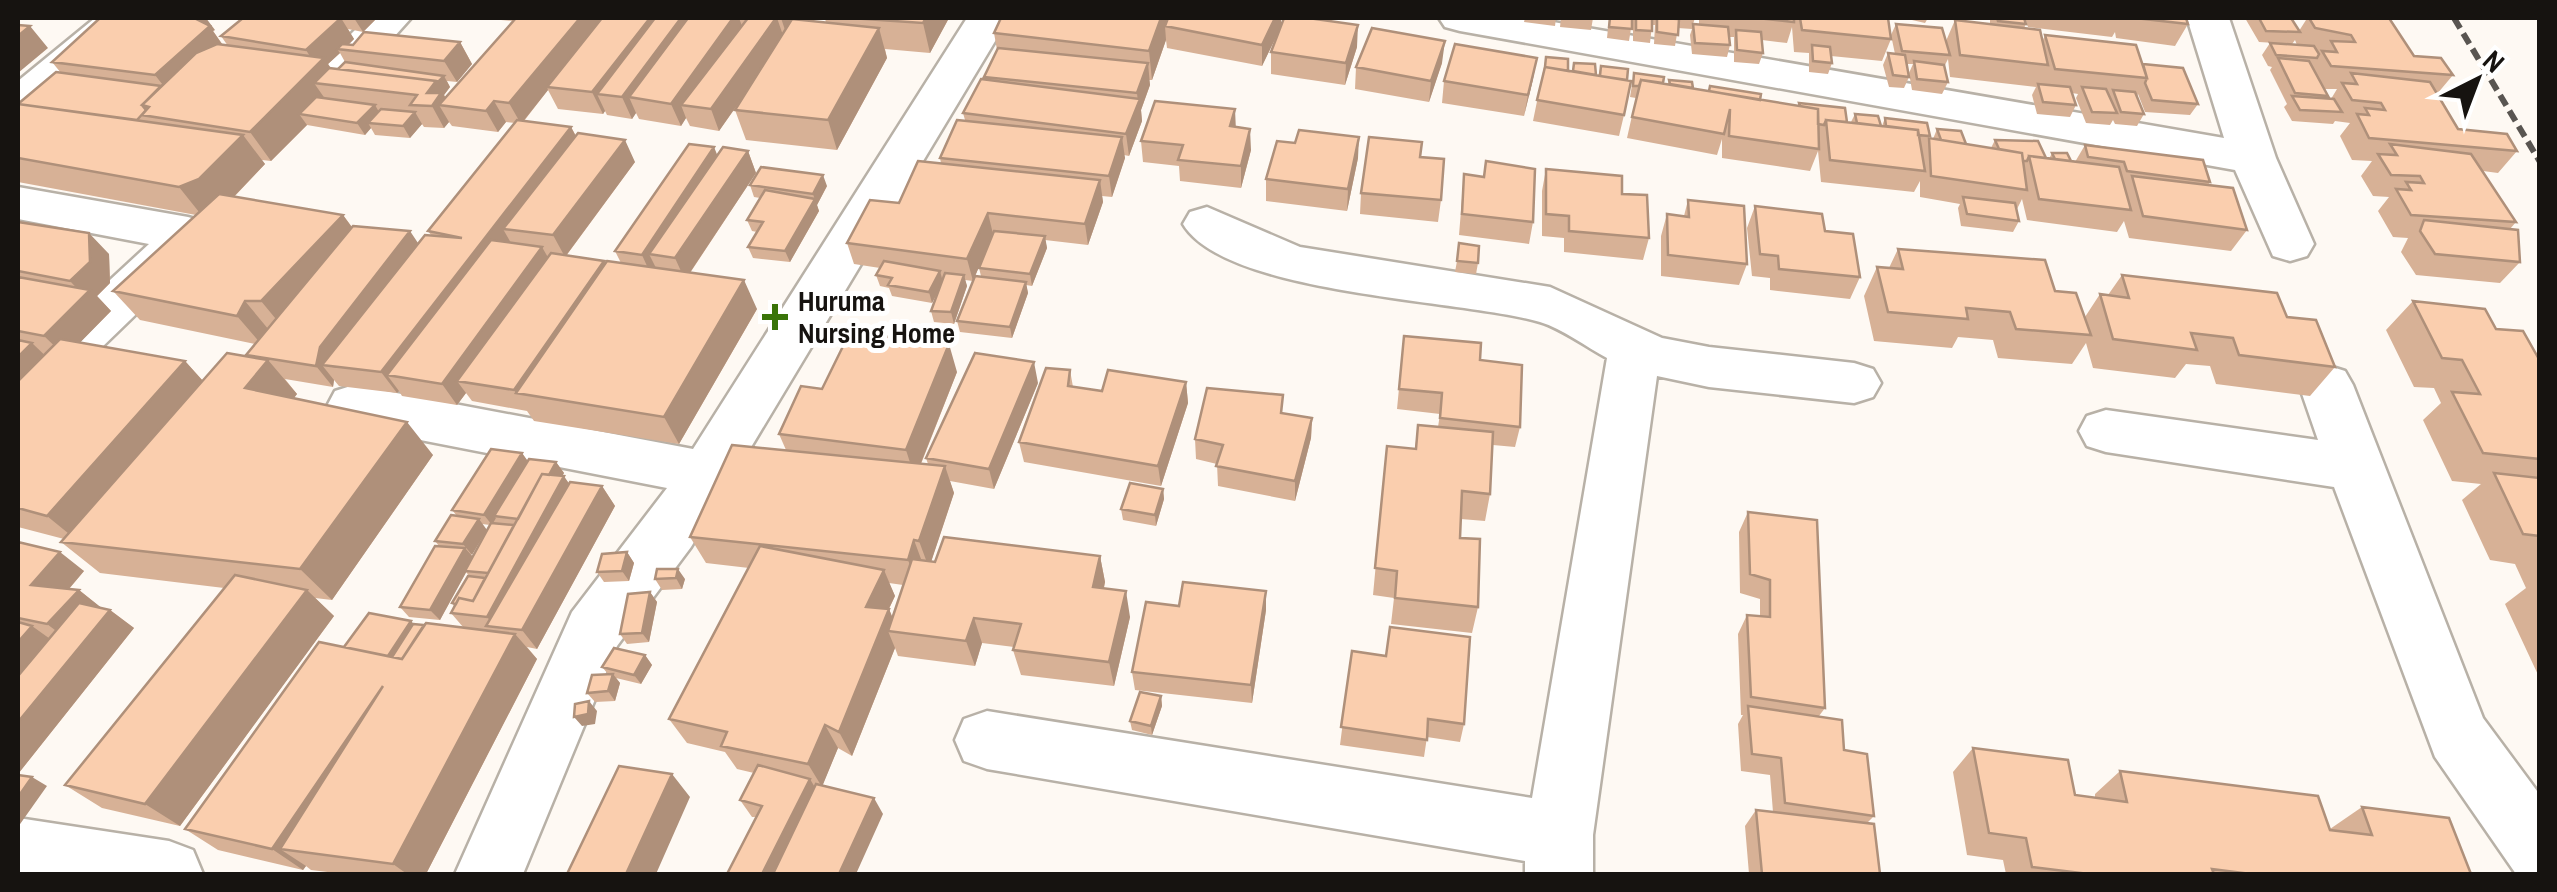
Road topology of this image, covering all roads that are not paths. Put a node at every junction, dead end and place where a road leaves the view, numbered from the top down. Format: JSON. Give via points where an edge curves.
{"nodes":[{"id":1,"x":120,"y":18,"type":"edge"},
{"id":2,"x":390,"y":18,"type":"edge"},
{"id":3,"x":988,"y":18,"type":"edge"},
{"id":4,"x":1460,"y":18,"type":"edge"},
{"id":5,"x":2208,"y":18,"type":"edge"},
{"id":6,"x":18,"y":104,"type":"edge"},
{"id":7,"x":296,"y":116,"type":"edge"},
{"id":8,"x":2253,"y":158,"type":"junction"},
{"id":9,"x":18,"y":203,"type":"edge"},
{"id":10,"x":1207,"y":224,"type":"dead end"},
{"id":11,"x":2290,"y":244,"type":"dead end"},
{"id":12,"x":1634,"y":349,"type":"junction"},
{"id":13,"x":1854,"y":383,"type":"dead end"},
{"id":14,"x":2326,"y":386,"type":"edge"},
{"id":15,"x":18,"y":396,"type":"edge"},
{"id":16,"x":354,"y":406,"type":"edge"},
{"id":17,"x":2106,"y":431,"type":"dead end"},
{"id":18,"x":2355,"y":468,"type":"junction"},
{"id":19,"x":707,"y":474,"type":"junction"},
{"id":20,"x":987,"y":740,"type":"dead end"},
{"id":21,"x":18,"y":851,"type":"edge"},
{"id":22,"x":2540,"y":851,"type":"edge"},
{"id":23,"x":1559,"y":855,"type":"edge"},
{"id":24,"x":169,"y":874,"type":"edge"},
{"id":25,"x":489,"y":874,"type":"edge"}],
"edges":[{"from":1,"to":6,"type":"street"},
{"from":2,"to":7,"type":"street"},
{"from":3,"to":19,"type":"street"},
{"from":4,"to":8,"type":"street"},
{"from":5,"to":8,"type":"street"},
{"from":8,"to":11,"type":"street"},
{"from":9,"to":15,"type":"street","via":[[202,219]]},
{"from":10,"to":12,"type":"street","via":[[1296,264],[1550,306]]},
{"from":12,"to":13,"type":"street"},
{"from":12,"to":23,"type":"street"},
{"from":14,"to":18,"type":"street"},
{"from":16,"to":19,"type":"street"},
{"from":17,"to":18,"type":"street"},
{"from":18,"to":22,"type":"street","via":[[2458,736]]},
{"from":19,"to":25,"type":"street","via":[[593,631]]},
{"from":20,"to":23,"type":"street"},
{"from":21,"to":24,"type":"street"}]}
